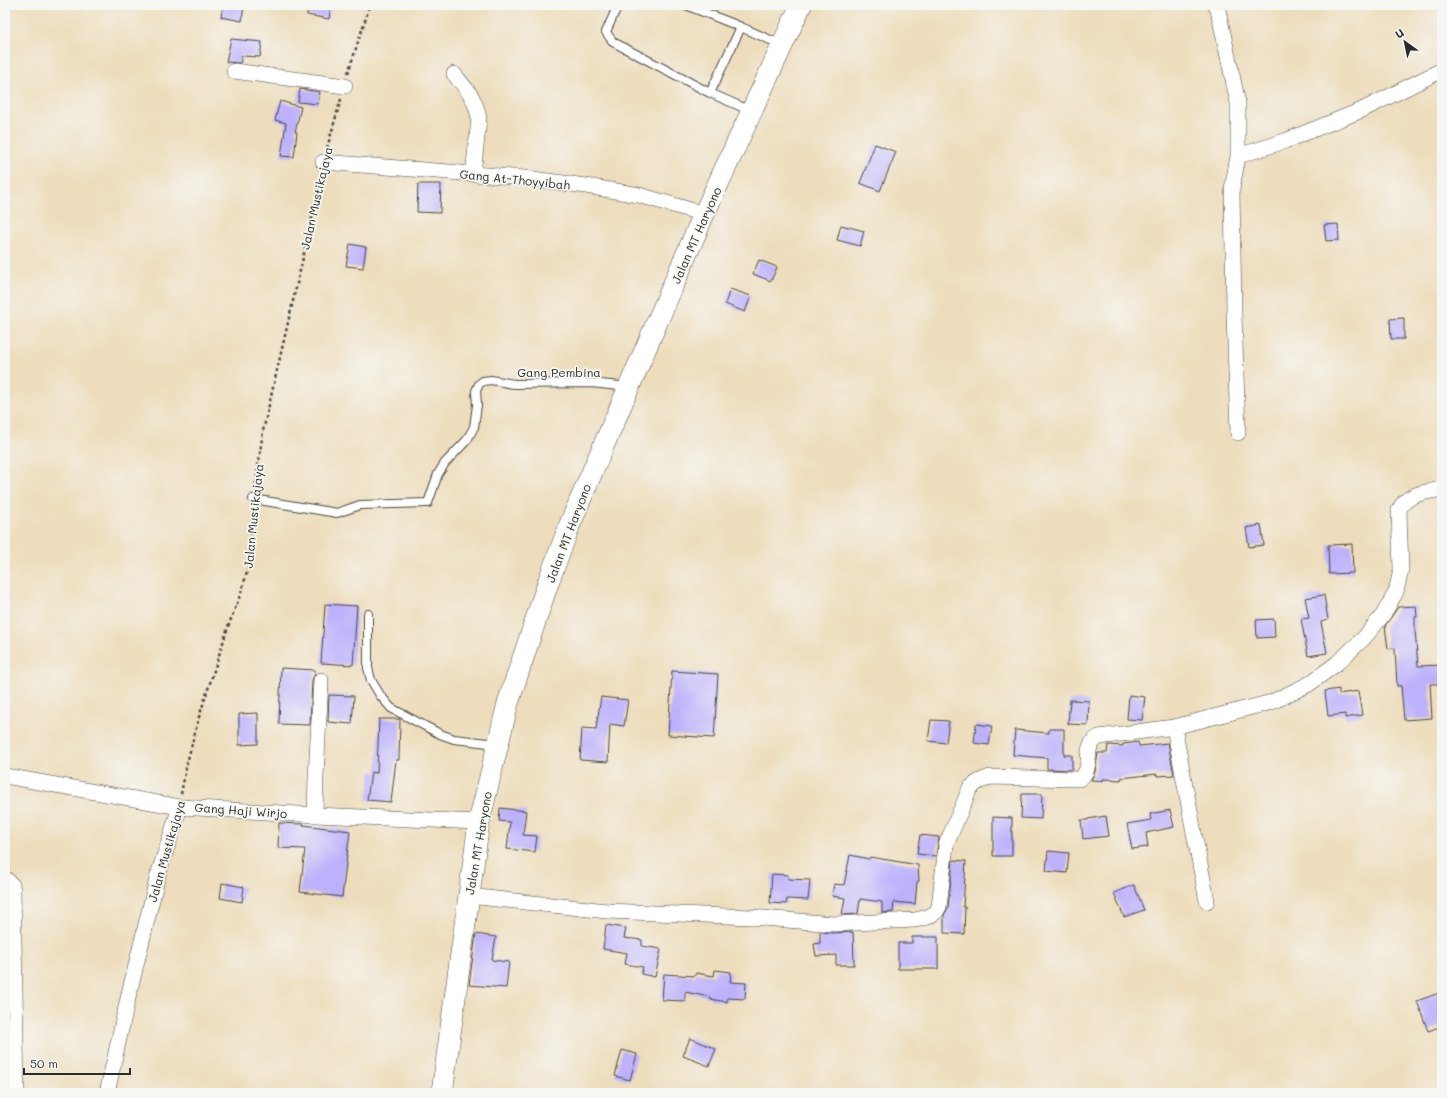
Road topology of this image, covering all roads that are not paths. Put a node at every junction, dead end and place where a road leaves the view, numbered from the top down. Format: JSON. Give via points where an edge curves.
{"nodes":[{"id":1,"x":618,"y":5,"type":"edge"},
{"id":2,"x":686,"y":5,"type":"edge"},
{"id":3,"x":801,"y":5,"type":"edge"},
{"id":4,"x":1215,"y":5,"type":"edge"},
{"id":5,"x":741,"y":27,"type":"junction"},
{"id":6,"x":782,"y":45,"type":"junction"},
{"id":7,"x":1442,"y":70,"type":"edge"},
{"id":8,"x":234,"y":71,"type":"dead end"},
{"id":9,"x":454,"y":74,"type":"dead end"},
{"id":10,"x":345,"y":86,"type":"road end"},
{"id":11,"x":710,"y":93,"type":"junction"},
{"id":12,"x":751,"y":111,"type":"junction"},
{"id":13,"x":1238,"y":156,"type":"junction"},
{"id":14,"x":323,"y":162,"type":"road end"},
{"id":15,"x":473,"y":174,"type":"junction"},
{"id":16,"x":704,"y":214,"type":"junction"},
{"id":17,"x":630,"y":387,"type":"junction"},
{"id":18,"x":1238,"y":433,"type":"dead end"},
{"id":19,"x":1442,"y":489,"type":"edge"},
{"id":20,"x":254,"y":499,"type":"road end"},
{"id":21,"x":368,"y":614,"type":"dead end"},
{"id":22,"x":321,"y":680,"type":"dead end"},
{"id":23,"x":1174,"y":728,"type":"junction"},
{"id":24,"x":498,"y":744,"type":"junction"},
{"id":25,"x":5,"y":776,"type":"edge"},
{"id":26,"x":180,"y":806,"type":"junction"},
{"id":27,"x":315,"y":815,"type":"junction"},
{"id":28,"x":479,"y":822,"type":"junction"},
{"id":29,"x":5,"y":878,"type":"edge"},
{"id":30,"x":469,"y":896,"type":"junction"},
{"id":31,"x":1207,"y":901,"type":"dead end"},
{"id":32,"x":10,"y":1047,"type":"edge"},
{"id":33,"x":11,"y":1064,"type":"edge"},
{"id":34,"x":17,"y":1093,"type":"edge"},
{"id":35,"x":107,"y":1093,"type":"edge"},
{"id":36,"x":442,"y":1093,"type":"edge"}],
"edges":[{"from":1,"to":11,"type":"lane","via":[[606,32],[613,42]]},
{"from":2,"to":5,"type":"lane"},
{"from":3,"to":6,"type":"main road","name":"Jalan MT Haryono"},
{"from":4,"to":13,"type":"street","via":[[1238,103]]},
{"from":5,"to":6,"type":"lane"},
{"from":5,"to":11,"type":"lane"},
{"from":6,"to":12,"type":"main road","name":"Jalan MT Haryono"},
{"from":7,"to":13,"type":"street","via":[[1362,110],[1285,141]]},
{"from":8,"to":10,"type":"street"},
{"from":9,"to":15,"type":"street","via":[[474,99],[478,111]]},
{"from":11,"to":12,"type":"lane"},
{"from":12,"to":16,"type":"main road","name":"Jalan MT Haryono"},
{"from":13,"to":18,"type":"street","via":[[1232,189]]},
{"from":14,"to":15,"type":"street","name":"Gang At-Thoyyibah"},
{"from":15,"to":16,"type":"street","name":"Gang At-Thoyyibah","via":[[525,178],[626,192]]},
{"from":16,"to":17,"type":"main road","name":"Jalan MT Haryono"},
{"from":17,"to":20,"type":"lane","name":"Gang Pembina","via":[[591,383],[514,384],[483,381],[476,391],[474,427],[467,440],[438,474],[428,503],[360,504],[336,513]]},
{"from":17,"to":24,"type":"main road","name":"Jalan MT Haryono","via":[[582,497],[550,580],[508,703]]},
{"from":19,"to":23,"type":"street","via":[[1416,494],[1402,504],[1399,510],[1401,570],[1396,592],[1364,638],[1336,664],[1309,684],[1272,702]]},
{"from":21,"to":24,"type":"lane","via":[[368,668],[371,680],[391,708],[454,739]]},
{"from":22,"to":27,"type":"street"},
{"from":23,"to":30,"type":"street","via":[[1092,740],[1086,772],[1078,778],[990,777],[970,788],[946,845],[939,907],[928,917],[915,920],[834,924],[607,911]]},
{"from":23,"to":31,"type":"street"},
{"from":24,"to":28,"type":"main road","name":"Jalan MT Haryono"},
{"from":25,"to":26,"type":"street","name":"Gang Haji Wirjo"},
{"from":26,"to":27,"type":"street","name":"Gang Haji Wirjo"},
{"from":26,"to":35,"type":"street","name":"Jalan Mustikajaya","via":[[158,875]]},
{"from":27,"to":28,"type":"street","name":"Gang Haji Wirjo"},
{"from":28,"to":30,"type":"main road","name":"Jalan MT Haryono"},
{"from":29,"to":32,"type":"street","via":[[12,885],[13,891]]},
{"from":30,"to":36,"type":"main road","name":"Jalan MT Haryono"},
{"from":32,"to":33,"type":"street"},
{"from":33,"to":34,"type":"street"}]}
